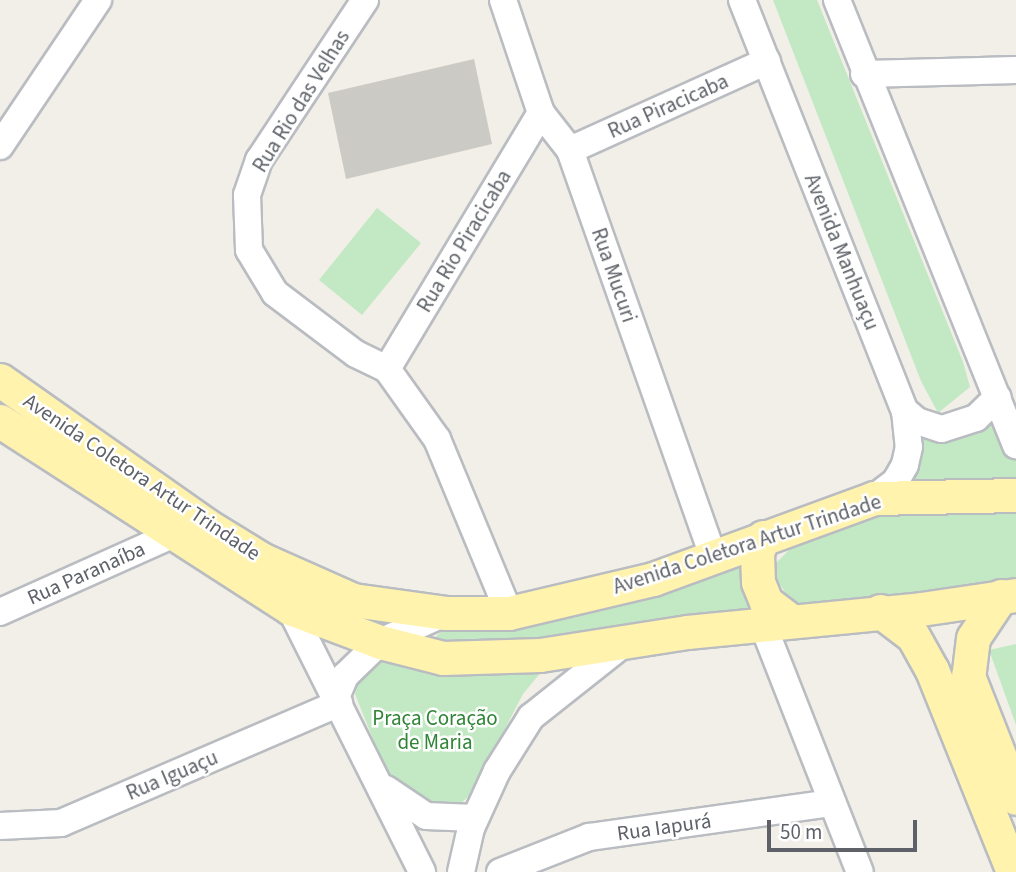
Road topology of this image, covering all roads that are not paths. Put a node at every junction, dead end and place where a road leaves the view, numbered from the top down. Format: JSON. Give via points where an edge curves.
{"nodes":[{"id":1,"x":98,"y":0,"type":"edge"},
{"id":2,"x":365,"y":0,"type":"edge"},
{"id":3,"x":503,"y":0,"type":"edge"},
{"id":4,"x":742,"y":0,"type":"edge"},
{"id":5,"x":837,"y":0,"type":"edge"},
{"id":6,"x":766,"y":61,"type":"junction"},
{"id":7,"x":1016,"y":70,"type":"edge"},
{"id":8,"x":864,"y":74,"type":"junction"},
{"id":9,"x":541,"y":113,"type":"junction"},
{"id":10,"x":0,"y":146,"type":"edge"},
{"id":11,"x":570,"y":150,"type":"junction"},
{"id":12,"x":387,"y":369,"type":"junction"},
{"id":13,"x":0,"y":380,"type":"edge"},
{"id":14,"x":998,"y":397,"type":"junction"},
{"id":15,"x":905,"y":411,"type":"junction"},
{"id":16,"x":0,"y":421,"type":"edge"},
{"id":17,"x":1016,"y":445,"type":"edge"},
{"id":18,"x":1016,"y":495,"type":"edge"},
{"id":19,"x":874,"y":498,"type":"junction"},
{"id":20,"x":172,"y":535,"type":"junction"},
{"id":21,"x":763,"y":537,"type":"junction"},
{"id":22,"x":713,"y":557,"type":"junction"},
{"id":23,"x":1009,"y":595,"type":"edge"},
{"id":24,"x":290,"y":608,"type":"junction"},
{"id":25,"x":880,"y":611,"type":"junction"},
{"id":26,"x":0,"y":612,"type":"edge"},
{"id":27,"x":444,"y":613,"type":"junction"},
{"id":28,"x":509,"y":613,"type":"junction"},
{"id":29,"x":777,"y":623,"type":"junction"},
{"id":30,"x":380,"y":642,"type":"junction"},
{"id":31,"x":623,"y":644,"type":"junction"},
{"id":32,"x":338,"y":699,"type":"junction"},
{"id":33,"x":379,"y":783,"type":"junction"},
{"id":34,"x":1016,"y":798,"type":"edge"},
{"id":35,"x":832,"y":803,"type":"junction"},
{"id":36,"x":475,"y":818,"type":"junction"},
{"id":37,"x":0,"y":826,"type":"edge"},
{"id":38,"x":422,"y":872,"type":"edge"},
{"id":39,"x":461,"y":872,"type":"edge"},
{"id":40,"x":500,"y":872,"type":"edge"},
{"id":41,"x":860,"y":872,"type":"edge"},
{"id":42,"x":1013,"y":872,"type":"edge"}],
"edges":[{"from":1,"to":10,"type":"street"},
{"from":2,"to":12,"type":"street","name":"Rua Rio das Velhas","via":[[259,160],[247,195],[249,250],[275,293],[356,354]]},
{"from":3,"to":9,"type":"street","name":"Rua Mucuri"},
{"from":4,"to":6,"type":"street","name":"Avenida Manhuaçu"},
{"from":5,"to":8,"type":"street"},
{"from":6,"to":11,"type":"street","name":"Rua Piracicaba"},
{"from":6,"to":15,"type":"street","name":"Avenida Manhuaçu"},
{"from":7,"to":8,"type":"street"},
{"from":8,"to":14,"type":"street"},
{"from":9,"to":11,"type":"street","name":"Rua Mucuri"},
{"from":9,"to":12,"type":"street","name":"Rua Rio Piracicaba"},
{"from":11,"to":22,"type":"street","name":"Rua Mucuri"},
{"from":12,"to":28,"type":"street","name":"Rua Rio das Velhas","via":[[437,439]]},
{"from":13,"to":27,"type":"main road","name":"Avenida Coletora Artur Trindade","via":[[261,559],[353,600]]},
{"from":14,"to":15,"type":"street","via":[[976,418],[942,429],[917,421]]},
{"from":14,"to":17,"type":"street"},
{"from":15,"to":19,"type":"street","name":"Avenida Manhuaçu","via":[[909,447],[905,465],[895,482]]},
{"from":16,"to":20,"type":"main road","name":"Avenida Coletora Artur Trindade"},
{"from":18,"to":19,"type":"main road","name":"Avenida Coletora Artur Trindade"},
{"from":19,"to":21,"type":"main road","name":"Avenida Coletora Artur Trindade"},
{"from":20,"to":24,"type":"main road","name":"Avenida Coletora Artur Trindade"},
{"from":20,"to":26,"type":"street","name":"Rua Paranaíba"},
{"from":21,"to":22,"type":"main road","name":"Avenida Coletora Artur Trindade"},
{"from":21,"to":29,"type":"main road","via":[[757,554],[758,582]]},
{"from":22,"to":28,"type":"main road","name":"Avenida Coletora Artur Trindade","via":[[653,579]]},
{"from":23,"to":25,"type":"main road","name":"Avenida Coletora Artur Trindade"},
{"from":23,"to":34,"type":"main road","via":[[973,638],[968,676]]},
{"from":24,"to":30,"type":"main road","name":"Avenida Coletora Artur Trindade"},
{"from":24,"to":32,"type":"street"},
{"from":25,"to":29,"type":"main road","name":"Avenida Coletora Artur Trindade"},
{"from":25,"to":42,"type":"main road","via":[[913,636],[932,670]]},
{"from":27,"to":28,"type":"main road","name":"Avenida Coletora Artur Trindade"},
{"from":27,"to":30,"type":"street"},
{"from":29,"to":31,"type":"main road","name":"Avenida Coletora Artur Trindade"},
{"from":29,"to":35,"type":"street"},
{"from":30,"to":31,"type":"main road","name":"Avenida Coletora Artur Trindade","via":[[443,658],[540,655]]},
{"from":30,"to":32,"type":"street","via":[[345,676]]},
{"from":31,"to":36,"type":"street","via":[[531,717],[497,771]]},
{"from":32,"to":33,"type":"street"},
{"from":32,"to":37,"type":"street","name":"Rua Iguaçu","via":[[61,823]]},
{"from":33,"to":36,"type":"street","via":[[426,816]]},
{"from":33,"to":38,"type":"street"},
{"from":35,"to":40,"type":"street","name":"Rua Iapurá","via":[[589,837]]},
{"from":35,"to":41,"type":"street"},
{"from":36,"to":39,"type":"street"}]}
